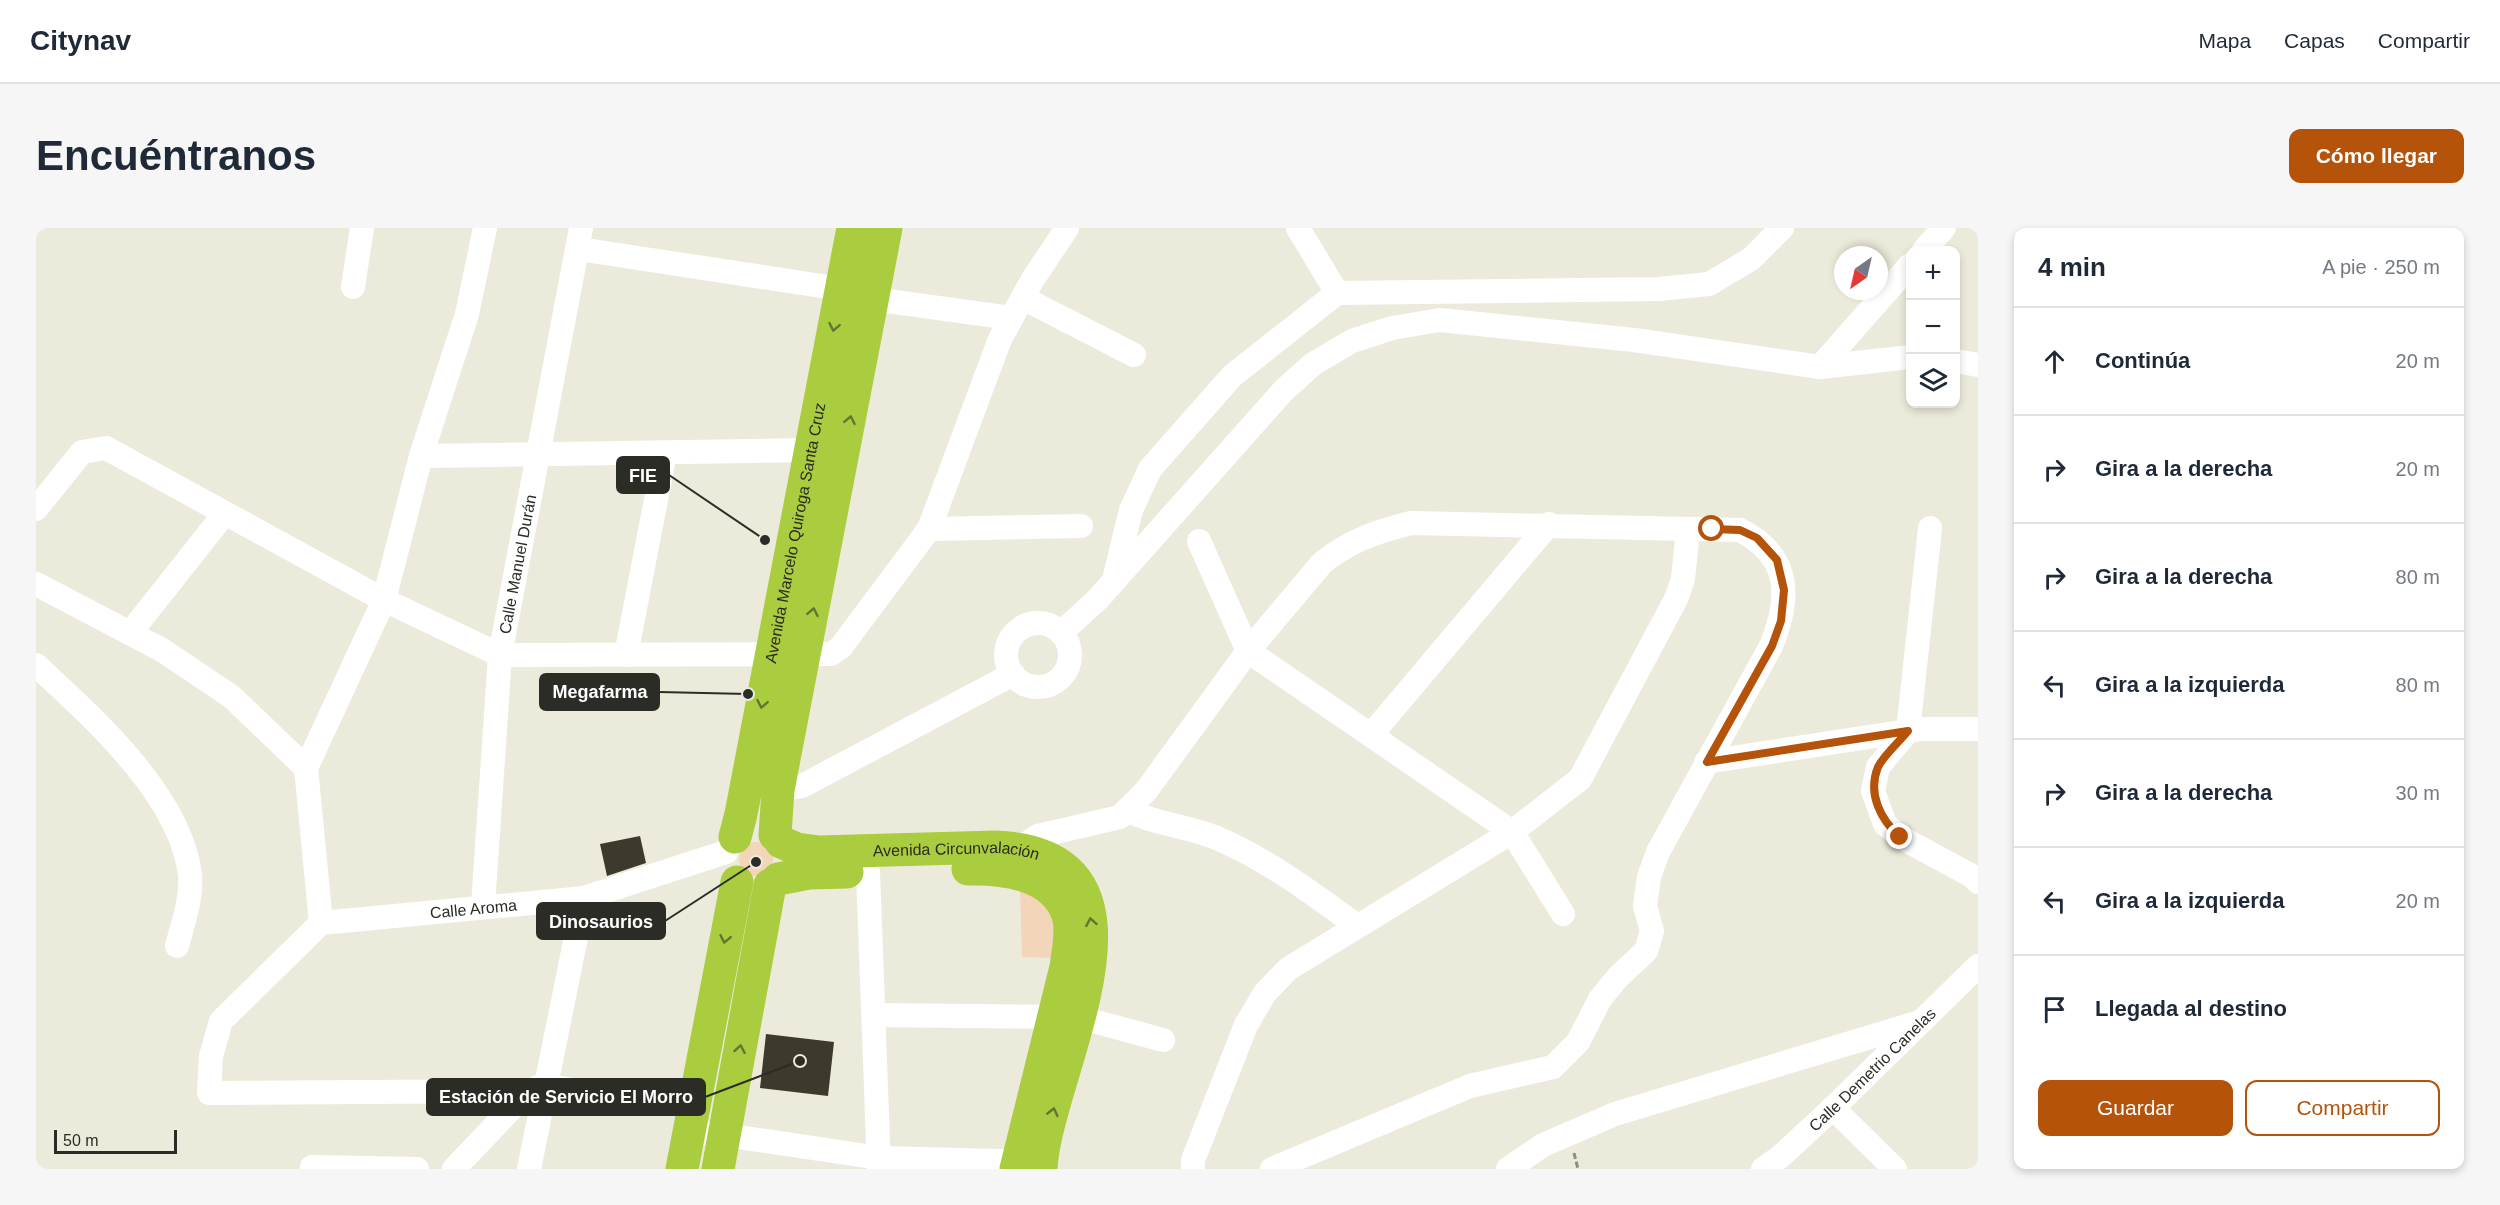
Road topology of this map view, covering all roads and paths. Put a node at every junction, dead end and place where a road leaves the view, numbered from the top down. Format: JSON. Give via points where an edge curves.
{"nodes":[{"id":1,"x":362,"y":228,"type":"edge"},
{"id":2,"x":485,"y":228,"type":"edge"},
{"id":3,"x":853,"y":228,"type":"edge"},
{"id":4,"x":886,"y":228,"type":"edge"},
{"id":5,"x":1067,"y":228,"type":"edge"},
{"id":6,"x":1298,"y":228,"type":"edge"},
{"id":7,"x":1782,"y":228,"type":"edge"},
{"id":8,"x":1944,"y":228,"type":"edge"},
{"id":9,"x":580,"y":238,"type":"edge"},
{"id":10,"x":1928,"y":246,"type":"edge"},
{"id":11,"x":1906,"y":271,"type":"edge"},
{"id":12,"x":353,"y":287,"type":"dead end"},
{"id":13,"x":841,"y":290,"type":"junction"},
{"id":14,"x":1337,"y":293,"type":"junction"},
{"id":15,"x":873,"y":299,"type":"junction"},
{"id":16,"x":1017,"y":308,"type":"junction"},
{"id":17,"x":1134,"y":355,"type":"dead end"},
{"id":18,"x":1906,"y":358,"type":"edge"},
{"id":19,"x":1960,"y":362,"type":"edge"},
{"id":20,"x":1978,"y":365,"type":"edge"},
{"id":21,"x":1820,"y":367,"type":"junction"},
{"id":22,"x":812,"y":450,"type":"junction"},
{"id":23,"x":665,"y":453,"type":"junction"},
{"id":24,"x":536,"y":454,"type":"junction"},
{"id":25,"x":421,"y":456,"type":"junction"},
{"id":26,"x":36,"y":509,"type":"edge"},
{"id":27,"x":225,"y":513,"type":"junction"},
{"id":28,"x":1549,"y":524,"type":"junction"},
{"id":29,"x":1081,"y":526,"type":"dead end"},
{"id":30,"x":1930,"y":528,"type":"dead end"},
{"id":31,"x":929,"y":529,"type":"junction"},
{"id":32,"x":1688,"y":530,"type":"junction"},
{"id":33,"x":1199,"y":541,"type":"dead end"},
{"id":34,"x":1113,"y":581,"type":"junction"},
{"id":35,"x":36,"y":584,"type":"edge"},
{"id":36,"x":384,"y":600,"type":"junction"},
{"id":37,"x":130,"y":633,"type":"junction"},
{"id":38,"x":1061,"y":633,"type":"junction"},
{"id":39,"x":1248,"y":651,"type":"junction"},
{"id":40,"x":500,"y":655,"type":"junction"},
{"id":41,"x":626,"y":655,"type":"junction"},
{"id":42,"x":771,"y":655,"type":"junction"},
{"id":43,"x":804,"y":655,"type":"junction"},
{"id":44,"x":36,"y":665,"type":"edge"},
{"id":45,"x":1013,"y":674,"type":"junction"},
{"id":46,"x":1975,"y":722,"type":"edge"},
{"id":47,"x":1908,"y":731,"type":"junction"},
{"id":48,"x":1371,"y":735,"type":"junction"},
{"id":49,"x":1707,"y":762,"type":"junction"},
{"id":50,"x":306,"y":768,"type":"junction"},
{"id":51,"x":778,"y":789,"type":"junction"},
{"id":52,"x":1127,"y":810,"type":"junction"},
{"id":53,"x":1512,"y":832,"type":"junction"},
{"id":54,"x":778,"y":838,"type":"junction"},
{"id":55,"x":1004,"y":854,"type":"junction"},
{"id":56,"x":732,"y":857,"type":"junction"},
{"id":57,"x":868,"y":872,"type":"junction"},
{"id":58,"x":774,"y":882,"type":"junction"},
{"id":59,"x":1978,"y":882,"type":"edge"},
{"id":60,"x":584,"y":898,"type":"junction"},
{"id":61,"x":483,"y":906,"type":"junction"},
{"id":62,"x":1563,"y":914,"type":"dead end"},
{"id":63,"x":321,"y":923,"type":"junction"},
{"id":64,"x":1356,"y":926,"type":"junction"},
{"id":65,"x":177,"y":946,"type":"dead end"},
{"id":66,"x":1978,"y":966,"type":"edge"},
{"id":67,"x":874,"y":1015,"type":"junction"},
{"id":68,"x":1065,"y":1017,"type":"junction"},
{"id":69,"x":1920,"y":1022,"type":"junction"},
{"id":70,"x":1163,"y":1040,"type":"dead end"},
{"id":71,"x":536,"y":1088,"type":"junction"},
{"id":72,"x":607,"y":1096,"type":"joint"},
{"id":73,"x":1833,"y":1108,"type":"junction"},
{"id":74,"x":690,"y":1119,"type":"junction"},
{"id":75,"x":725,"y":1135,"type":"junction"},
{"id":76,"x":880,"y":1163,"type":"edge"},
{"id":77,"x":1029,"y":1165,"type":"edge"},
{"id":78,"x":312,"y":1167,"type":"dead end"},
{"id":79,"x":417,"y":1169,"type":"edge"},
{"id":80,"x":454,"y":1169,"type":"edge"},
{"id":81,"x":529,"y":1169,"type":"edge"},
{"id":82,"x":682,"y":1169,"type":"edge"},
{"id":83,"x":718,"y":1169,"type":"edge"},
{"id":84,"x":1192,"y":1169,"type":"edge"},
{"id":85,"x":1272,"y":1169,"type":"edge"},
{"id":86,"x":1508,"y":1169,"type":"edge"},
{"id":87,"x":1763,"y":1169,"type":"edge"},
{"id":88,"x":1895,"y":1169,"type":"edge"}],
"edges":[{"from":1,"to":12,"type":"street"},
{"from":2,"to":25,"type":"street","via":[[467,314]]},
{"from":3,"to":13,"type":"highway","name":"Avenida Marcelo Quiroga Santa Cruz"},
{"from":4,"to":15,"type":"highway","name":"Avenida Marcelo Quiroga Santa Cruz"},
{"from":5,"to":16,"type":"street"},
{"from":6,"to":14,"type":"street"},
{"from":7,"to":14,"type":"street","via":[[1751,259],[1709,284],[1659,289]]},
{"from":8,"to":10,"type":"street"},
{"from":9,"to":13,"type":"street"},
{"from":9,"to":24,"type":"street","name":"Calle Manuel Durán"},
{"from":11,"to":21,"type":"street"},
{"from":13,"to":15,"type":"street"},
{"from":13,"to":22,"type":"highway","name":"Avenida Marcelo Quiroga Santa Cruz","one_way":true},
{"from":14,"to":34,"type":"street","via":[[1232,376],[1150,469],[1131,510]]},
{"from":15,"to":16,"type":"street"},
{"from":43,"to":15,"type":"highway","name":"Avenida Marcelo Quiroga Santa Cruz","one_way":true},
{"from":16,"to":17,"type":"street"},
{"from":16,"to":31,"type":"street","via":[[1000,339]]},
{"from":18,"to":21,"type":"street"},
{"from":19,"to":20,"type":"street"},
{"from":21,"to":34,"type":"street","via":[[1634,340],[1440,320],[1392,328],[1352,341],[1312,364],[1284,390]]},
{"from":22,"to":23,"type":"street"},
{"from":22,"to":42,"type":"highway","name":"Avenida Marcelo Quiroga Santa Cruz"},
{"from":23,"to":24,"type":"street"},
{"from":23,"to":41,"type":"street"},
{"from":24,"to":25,"type":"street"},
{"from":24,"to":40,"type":"street","name":"Calle Manuel Durán"},
{"from":25,"to":36,"type":"street"},
{"from":26,"to":27,"type":"street","via":[[82,452],[106,448]]},
{"from":27,"to":36,"type":"street"},
{"from":27,"to":37,"type":"street"},
{"from":28,"to":32,"type":"street"},
{"from":28,"to":39,"type":"street","via":[[1411,523],[1375,531],[1322,563]]},
{"from":28,"to":48,"type":"street"},
{"from":29,"to":31,"type":"street"},
{"from":30,"to":47,"type":"street"},
{"from":31,"to":43,"type":"street","via":[[841,647],[831,654]]},
{"from":32,"to":49,"type":"street","via":[[1740,530],[1757,538],[1777,560],[1784,590],[1781,621],[1772,646]]},
{"from":32,"to":53,"type":"street","via":[[1677,599],[1580,779]]},
{"from":33,"to":39,"type":"street"},
{"from":34,"to":38,"type":"street"},
{"from":35,"to":37,"type":"street"},
{"from":36,"to":40,"type":"street"},
{"from":36,"to":50,"type":"street"},
{"from":37,"to":50,"type":"street","via":[[232,697]]},
{"from":38,"to":45,"type":"street","via":[[1042,623],[1022,627],[1013,634],[1006,654]]},
{"from":38,"to":45,"type":"street","via":[[1070,651],[1070,662],[1059,679],[1040,687],[1021,682]]},
{"from":39,"to":48,"type":"street"},
{"from":39,"to":52,"type":"street","via":[[1186,740]]},
{"from":40,"to":41,"type":"street"},
{"from":40,"to":61,"type":"street","name":"Calle Manuel Durán"},
{"from":41,"to":42,"type":"street"},
{"from":42,"to":43,"type":"street"},
{"from":42,"to":56,"type":"highway","name":"Avenida Marcelo Quiroga Santa Cruz","one_way":true},
{"from":43,"to":51,"type":"highway","name":"Avenida Marcelo Quiroga Santa Cruz"},
{"from":44,"to":65,"type":"street","via":[[126,753],[163,805],[184,849],[190,875],[190,897]]},
{"from":45,"to":51,"type":"street","via":[[802,786]]},
{"from":46,"to":47,"type":"street"},
{"from":47,"to":49,"type":"street"},
{"from":47,"to":59,"type":"street","via":[[1878,766],[1873,791],[1885,824],[1900,837]]},
{"from":48,"to":53,"type":"street"},
{"from":49,"to":85,"type":"street","via":[[1658,852],[1649,877],[1645,906],[1652,931],[1646,951],[1600,999],[1578,1042],[1553,1067],[1470,1086]]},
{"from":50,"to":63,"type":"street"},
{"from":51,"to":54,"type":"highway","name":"Avenida Marcelo Quiroga Santa Cruz"},
{"from":52,"to":55,"type":"street","via":[[1120,817],[1038,836]]},
{"from":52,"to":64,"type":"street","via":[[1146,819],[1218,838],[1253,855]]},
{"from":53,"to":62,"type":"street"},
{"from":53,"to":64,"type":"street"},
{"from":54,"to":55,"type":"highway","name":"Avenida Circunvalación","via":[[797,849],[819,852]]},
{"from":54,"to":56,"type":"highway","via":[[767,830],[750,829]]},
{"from":54,"to":58,"type":"highway","via":[[786,861]]},
{"from":55,"to":57,"type":"highway","name":"Avenida Circunvalación"},
{"from":55,"to":68,"type":"highway","name":"Avenida Circunvalación","via":[[1014,871],[1056,896],[1068,916]]},
{"from":56,"to":58,"type":"highway","via":[[753,889]]},
{"from":56,"to":60,"type":"street","name":"Calle Aroma"},
{"from":56,"to":74,"type":"highway","name":"Avenida Marcelo Quiroga Santa Cruz","one_way":true},
{"from":57,"to":58,"type":"highway","name":"Avenida Circunvalación","via":[[809,873]]},
{"from":57,"to":67,"type":"street"},
{"from":75,"to":58,"type":"highway","one_way":true},
{"from":60,"to":61,"type":"street","name":"Calle Aroma"},
{"from":60,"to":71,"type":"street"},
{"from":61,"to":63,"type":"street","name":"Calle Aroma"},
{"from":63,"to":71,"type":"street","via":[[221,1021],[211,1056],[209,1093]]},
{"from":64,"to":84,"type":"street","via":[[1288,969],[1260,1000],[1246,1025]]},
{"from":66,"to":69,"type":"street","name":"Calle Demetrio Canelas"},
{"from":67,"to":68,"type":"street"},
{"from":67,"to":76,"type":"street"},
{"from":68,"to":70,"type":"street"},
{"from":68,"to":77,"type":"highway","name":"Avenida Circunvalación"},
{"from":69,"to":73,"type":"street","name":"Calle Demetrio Canelas"},
{"from":69,"to":86,"type":"street","via":[[1615,1114],[1543,1145]]},
{"from":71,"to":72,"type":"street"},
{"from":71,"to":80,"type":"street"},
{"from":71,"to":81,"type":"street"},
{"from":72,"to":74,"type":"path"},
{"from":73,"to":87,"type":"street","name":"Calle Demetrio Canelas"},
{"from":73,"to":88,"type":"street"},
{"from":74,"to":75,"type":"street"},
{"from":74,"to":82,"type":"highway","name":"Avenida Marcelo Quiroga Santa Cruz"},
{"from":75,"to":76,"type":"street"},
{"from":75,"to":83,"type":"highway"},
{"from":76,"to":77,"type":"street"},
{"from":78,"to":79,"type":"street"}]}
